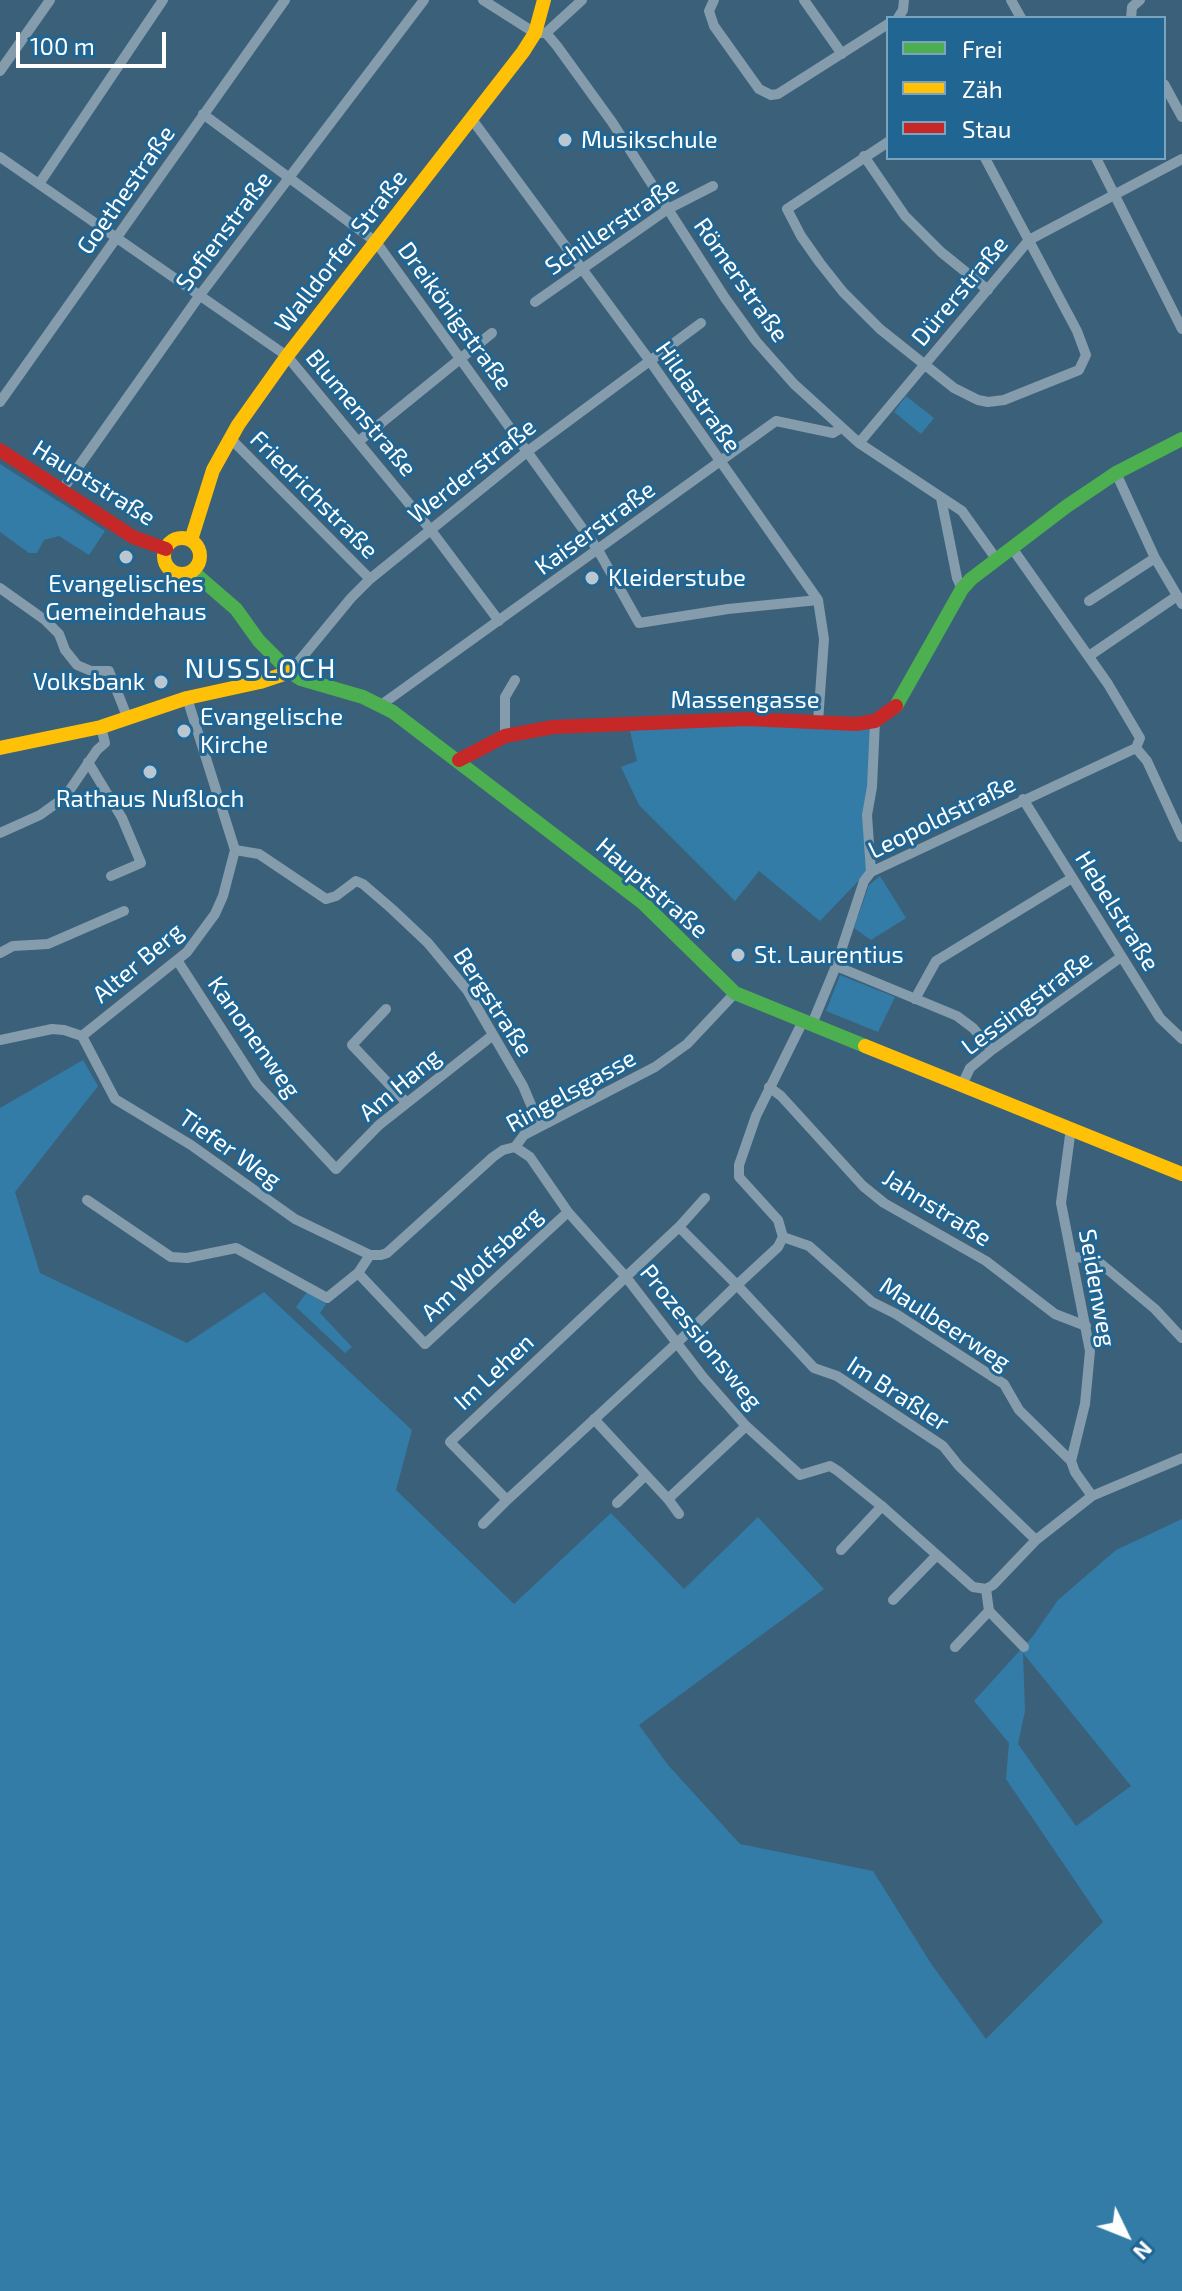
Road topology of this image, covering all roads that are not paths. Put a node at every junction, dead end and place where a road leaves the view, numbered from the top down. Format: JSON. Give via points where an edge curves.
{"nodes":[{"id":1,"x":50,"y":0,"type":"edge"},
{"id":2,"x":163,"y":0,"type":"edge"},
{"id":3,"x":285,"y":0,"type":"edge"},
{"id":4,"x":424,"y":0,"type":"edge"},
{"id":5,"x":483,"y":0,"type":"edge"},
{"id":6,"x":544,"y":0,"type":"edge"},
{"id":7,"x":582,"y":0,"type":"edge"},
{"id":8,"x":714,"y":0,"type":"edge"},
{"id":9,"x":804,"y":0,"type":"edge"},
{"id":10,"x":886,"y":25,"type":"edge"},
{"id":11,"x":540,"y":33,"type":"junction"},
{"id":12,"x":842,"y":54,"type":"junction"},
{"id":13,"x":0,"y":71,"type":"edge"},
{"id":14,"x":1166,"y":88,"type":"edge"},
{"id":15,"x":203,"y":114,"type":"junction"},
{"id":16,"x":1182,"y":117,"type":"edge"},
{"id":17,"x":471,"y":118,"type":"junction"},
{"id":18,"x":886,"y":143,"type":"edge"},
{"id":19,"x":864,"y":156,"type":"junction"},
{"id":20,"x":1182,"y":159,"type":"edge"},
{"id":21,"x":1,"y":160,"type":"edge"},
{"id":22,"x":986,"y":160,"type":"edge"},
{"id":23,"x":1097,"y":160,"type":"edge"},
{"id":24,"x":288,"y":178,"type":"junction"},
{"id":25,"x":39,"y":184,"type":"junction"},
{"id":26,"x":713,"y":186,"type":"dead end"},
{"id":27,"x":1115,"y":192,"type":"junction"},
{"id":28,"x":668,"y":209,"type":"junction"},
{"id":29,"x":117,"y":238,"type":"junction"},
{"id":30,"x":1029,"y":240,"type":"junction"},
{"id":31,"x":376,"y":242,"type":"junction"},
{"id":32,"x":581,"y":270,"type":"junction"},
{"id":33,"x":988,"y":290,"type":"junction"},
{"id":34,"x":200,"y":295,"type":"junction"},
{"id":35,"x":535,"y":302,"type":"dead end"},
{"id":36,"x":701,"y":323,"type":"dead end"},
{"id":37,"x":1182,"y":329,"type":"edge"},
{"id":38,"x":492,"y":333,"type":"dead end"},
{"id":39,"x":287,"y":356,"type":"junction"},
{"id":40,"x":461,"y":357,"type":"junction"},
{"id":41,"x":650,"y":361,"type":"junction"},
{"id":42,"x":925,"y":365,"type":"junction"},
{"id":43,"x":0,"y":402,"type":"edge"},
{"id":44,"x":841,"y":428,"type":"junction"},
{"id":45,"x":230,"y":438,"type":"junction"},
{"id":46,"x":1182,"y":439,"type":"edge"},
{"id":47,"x":359,"y":441,"type":"junction"},
{"id":48,"x":859,"y":443,"type":"junction"},
{"id":49,"x":0,"y":450,"type":"edge"},
{"id":50,"x":528,"y":451,"type":"junction"},
{"id":51,"x":717,"y":461,"type":"junction"},
{"id":52,"x":1116,"y":473,"type":"junction"},
{"id":53,"x":62,"y":490,"type":"junction"},
{"id":54,"x":941,"y":498,"type":"junction"},
{"id":55,"x":430,"y":529,"type":"junction"},
{"id":56,"x":191,"y":540,"type":"junction"},
{"id":57,"x":1012,"y":548,"type":"junction"},
{"id":58,"x":166,"y":549,"type":"junction"},
{"id":59,"x":598,"y":550,"type":"junction"},
{"id":60,"x":1155,"y":558,"type":"junction"},
{"id":61,"x":997,"y":560,"type":"junction"},
{"id":62,"x":192,"y":571,"type":"junction"},
{"id":63,"x":370,"y":579,"type":"junction"},
{"id":64,"x":0,"y":588,"type":"edge"},
{"id":65,"x":962,"y":589,"type":"junction"},
{"id":66,"x":818,"y":600,"type":"junction"},
{"id":67,"x":1180,"y":600,"type":"edge"},
{"id":68,"x":1089,"y":601,"type":"dead end"},
{"id":69,"x":499,"y":621,"type":"junction"},
{"id":70,"x":1089,"y":656,"type":"junction"},
{"id":71,"x":290,"y":672,"type":"junction"},
{"id":72,"x":515,"y":680,"type":"dead end"},
{"id":73,"x":187,"y":698,"type":"junction"},
{"id":74,"x":381,"y":705,"type":"junction"},
{"id":75,"x":128,"y":719,"type":"junction"},
{"id":76,"x":875,"y":721,"type":"junction"},
{"id":77,"x":818,"y":722,"type":"junction"},
{"id":78,"x":101,"y":727,"type":"junction"},
{"id":79,"x":505,"y":736,"type":"junction"},
{"id":80,"x":0,"y":748,"type":"edge"},
{"id":81,"x":1136,"y":748,"type":"junction"},
{"id":82,"x":459,"y":760,"type":"junction"},
{"id":83,"x":88,"y":762,"type":"junction"},
{"id":84,"x":1023,"y":799,"type":"junction"},
{"id":85,"x":0,"y":833,"type":"edge"},
{"id":86,"x":1182,"y":837,"type":"edge"},
{"id":87,"x":235,"y":850,"type":"junction"},
{"id":88,"x":871,"y":872,"type":"junction"},
{"id":89,"x":111,"y":876,"type":"dead end"},
{"id":90,"x":1072,"y":878,"type":"junction"},
{"id":91,"x":124,"y":911,"type":"dead end"},
{"id":92,"x":0,"y":953,"type":"edge"},
{"id":93,"x":1121,"y":957,"type":"junction"},
{"id":94,"x":177,"y":960,"type":"junction"},
{"id":95,"x":836,"y":966,"type":"junction"},
{"id":96,"x":735,"y":993,"type":"junction"},
{"id":97,"x":915,"y":999,"type":"junction"},
{"id":98,"x":386,"y":1009,"type":"dead end"},
{"id":99,"x":808,"y":1022,"type":"junction"},
{"id":100,"x":493,"y":1035,"type":"junction"},
{"id":101,"x":82,"y":1036,"type":"junction"},
{"id":102,"x":1182,"y":1039,"type":"edge"},
{"id":103,"x":0,"y":1040,"type":"edge"},
{"id":104,"x":992,"y":1050,"type":"junction"},
{"id":105,"x":962,"y":1085,"type":"junction"},
{"id":106,"x":769,"y":1087,"type":"junction"},
{"id":107,"x":406,"y":1102,"type":"junction"},
{"id":108,"x":540,"y":1126,"type":"junction"},
{"id":109,"x":1071,"y":1128,"type":"junction"},
{"id":110,"x":515,"y":1147,"type":"junction"},
{"id":111,"x":336,"y":1169,"type":"joint"},
{"id":112,"x":1182,"y":1174,"type":"edge"},
{"id":113,"x":705,"y":1198,"type":"dead end"},
{"id":114,"x":87,"y":1200,"type":"dead end"},
{"id":115,"x":568,"y":1212,"type":"junction"},
{"id":116,"x":679,"y":1227,"type":"junction"},
{"id":117,"x":783,"y":1237,"type":"junction"},
{"id":118,"x":370,"y":1255,"type":"junction"},
{"id":119,"x":1072,"y":1257,"type":"junction"},
{"id":120,"x":358,"y":1273,"type":"junction"},
{"id":121,"x":626,"y":1277,"type":"junction"},
{"id":122,"x":737,"y":1285,"type":"junction"},
{"id":123,"x":1086,"y":1326,"type":"junction"},
{"id":124,"x":1182,"y":1338,"type":"edge"},
{"id":125,"x":678,"y":1342,"type":"junction"},
{"id":126,"x":594,"y":1419,"type":"junction"},
{"id":127,"x":746,"y":1426,"type":"junction"},
{"id":128,"x":1182,"y":1458,"type":"edge"},
{"id":129,"x":1071,"y":1461,"type":"junction"},
{"id":130,"x":646,"y":1475,"type":"junction"},
{"id":131,"x":1092,"y":1496,"type":"junction"},
{"id":132,"x":668,"y":1499,"type":"junction"},
{"id":133,"x":507,"y":1500,"type":"junction"},
{"id":134,"x":617,"y":1503,"type":"dead end"},
{"id":135,"x":882,"y":1506,"type":"junction"},
{"id":136,"x":679,"y":1514,"type":"dead end"},
{"id":137,"x":483,"y":1524,"type":"dead end"},
{"id":138,"x":1036,"y":1540,"type":"junction"},
{"id":139,"x":841,"y":1550,"type":"dead end"},
{"id":140,"x":936,"y":1556,"type":"junction"},
{"id":141,"x":986,"y":1589,"type":"junction"},
{"id":142,"x":893,"y":1600,"type":"dead end"},
{"id":143,"x":989,"y":1611,"type":"junction"},
{"id":144,"x":955,"y":1647,"type":"dead end"},
{"id":145,"x":1024,"y":1647,"type":"dead end"}],
"edges":[{"from":1,"to":13,"type":"street"},
{"from":2,"to":25,"type":"street"},
{"from":3,"to":15,"type":"street","name":"Goethestraße"},
{"from":4,"to":24,"type":"street","name":"Sofienstraße"},
{"from":5,"to":11,"type":"street","name":"Römerstraße"},
{"from":6,"to":11,"type":"main road","name":"Walldorfer Straße"},
{"from":7,"to":11,"type":"street"},
{"from":8,"to":12,"type":"street","via":[[711,22],[766,95],[778,94]]},
{"from":9,"to":12,"type":"street"},
{"from":10,"to":12,"type":"street"},
{"from":11,"to":17,"type":"main road","name":"Walldorfer Straße"},
{"from":11,"to":28,"type":"street","name":"Römerstraße","via":[[612,122]]},
{"from":14,"to":16,"type":"street"},
{"from":15,"to":24,"type":"street","name":"Dreikönigstraße"},
{"from":15,"to":29,"type":"street","name":"Goethestraße"},
{"from":17,"to":31,"type":"main road","name":"Walldorfer Straße"},
{"from":17,"to":32,"type":"street","name":"Hildastraße"},
{"from":18,"to":19,"type":"street"},
{"from":19,"to":33,"type":"street","via":[[905,216]]},
{"from":19,"to":42,"type":"street","via":[[787,209],[843,292]]},
{"from":20,"to":27,"type":"street","name":"Dürerstraße"},
{"from":21,"to":25,"type":"street","name":"Blumenstraße"},
{"from":22,"to":30,"type":"street"},
{"from":23,"to":27,"type":"street"},
{"from":24,"to":31,"type":"street","name":"Dreikönigstraße"},
{"from":24,"to":34,"type":"street","name":"Sofienstraße"},
{"from":25,"to":29,"type":"street","name":"Blumenstraße"},
{"from":26,"to":28,"type":"street","name":"Schillerstraße"},
{"from":27,"to":30,"type":"street","name":"Dürerstraße"},
{"from":27,"to":37,"type":"street"},
{"from":28,"to":32,"type":"street","name":"Schillerstraße"},
{"from":28,"to":44,"type":"street","name":"Römerstraße","via":[[756,341]]},
{"from":29,"to":34,"type":"street","name":"Blumenstraße"},
{"from":29,"to":43,"type":"street","name":"Goethestraße"},
{"from":30,"to":33,"type":"street","name":"Dürerstraße"},
{"from":30,"to":42,"type":"street","via":[[1084,348],[1079,370],[988,402],[963,394]]},
{"from":31,"to":39,"type":"main road","name":"Walldorfer Straße"},
{"from":31,"to":40,"type":"street","name":"Dreikönigstraße"},
{"from":32,"to":35,"type":"street","name":"Schillerstraße"},
{"from":32,"to":41,"type":"street","name":"Hildastraße"},
{"from":33,"to":42,"type":"street","name":"Dürerstraße"},
{"from":34,"to":39,"type":"street","name":"Blumenstraße"},
{"from":34,"to":53,"type":"street","name":"Sofienstraße"},
{"from":36,"to":41,"type":"street","name":"Werderstraße"},
{"from":38,"to":40,"type":"street"},
{"from":39,"to":45,"type":"main road","name":"Walldorfer Straße"},
{"from":39,"to":47,"type":"street","name":"Blumenstraße"},
{"from":40,"to":47,"type":"street"},
{"from":40,"to":50,"type":"street","name":"Dreikönigstraße"},
{"from":41,"to":50,"type":"street","name":"Werderstraße"},
{"from":41,"to":51,"type":"street","name":"Hildastraße"},
{"from":42,"to":48,"type":"street","name":"Dürerstraße"},
{"from":44,"to":48,"type":"street","name":"Römerstraße"},
{"from":44,"to":51,"type":"street","name":"Kaiserstraße","via":[[833,433],[776,421]]},
{"from":45,"to":56,"type":"main road","name":"Walldorfer Straße","via":[[207,486]]},
{"from":45,"to":63,"type":"street","name":"Friedrichstraße"},
{"from":46,"to":52,"type":"main road"},
{"from":47,"to":55,"type":"street","name":"Blumenstraße"},
{"from":48,"to":54,"type":"street","name":"Römerstraße"},
{"from":49,"to":53,"type":"main road","name":"Hauptstraße"},
{"from":50,"to":55,"type":"street","name":"Werderstraße"},
{"from":50,"to":59,"type":"street","name":"Dreikönigstraße"},
{"from":51,"to":59,"type":"street","name":"Kaiserstraße"},
{"from":51,"to":66,"type":"street","name":"Hildastraße"},
{"from":52,"to":57,"type":"main road"},
{"from":52,"to":60,"type":"street"},
{"from":53,"to":58,"type":"main road","name":"Hauptstraße","via":[[133,537]]},
{"from":54,"to":61,"type":"street","name":"Römerstraße","via":[[962,511]]},
{"from":54,"to":65,"type":"street"},
{"from":55,"to":63,"type":"street","name":"Werderstraße"},
{"from":55,"to":69,"type":"street","name":"Blumenstraße"},
{"from":56,"to":58,"type":"main road","name":"Hauptstraße","via":[[177,539]]},
{"from":56,"to":62,"type":"main road","via":[[200,558]]},
{"from":57,"to":61,"type":"main road"},
{"from":57,"to":70,"type":"street"},
{"from":58,"to":62,"type":"main road","name":"Hauptstraße","via":[[171,569]]},
{"from":59,"to":66,"type":"street","name":"Dreikönigstraße","via":[[639,623]]},
{"from":59,"to":69,"type":"street","name":"Kaiserstraße"},
{"from":60,"to":67,"type":"street"},
{"from":60,"to":68,"type":"street"},
{"from":61,"to":65,"type":"main road"},
{"from":62,"to":71,"type":"main road","name":"Hauptstraße","via":[[225,598]]},
{"from":63,"to":71,"type":"street","name":"Werderstraße"},
{"from":64,"to":75,"type":"street","via":[[45,620],[77,665],[109,671]]},
{"from":65,"to":76,"type":"main road","via":[[901,700]]},
{"from":66,"to":77,"type":"street","name":"Hildastraße","via":[[824,639]]},
{"from":67,"to":70,"type":"street"},
{"from":69,"to":74,"type":"street","name":"Kaiserstraße"},
{"from":70,"to":81,"type":"street","via":[[1140,738]]},
{"from":71,"to":73,"type":"main road"},
{"from":71,"to":74,"type":"main road","name":"Hauptstraße"},
{"from":72,"to":79,"type":"street","via":[[505,697]]},
{"from":73,"to":75,"type":"main road"},
{"from":73,"to":87,"type":"street"},
{"from":74,"to":82,"type":"main road","name":"Hauptstraße"},
{"from":75,"to":78,"type":"main road"},
{"from":76,"to":77,"type":"main road","name":"Massengasse"},
{"from":76,"to":88,"type":"street","via":[[867,815]]},
{"from":77,"to":79,"type":"main road","name":"Massengasse","via":[[675,721],[553,727]]},
{"from":78,"to":80,"type":"main road"},
{"from":78,"to":83,"type":"street","via":[[105,743]]},
{"from":79,"to":82,"type":"main road","name":"Massengasse"},
{"from":81,"to":84,"type":"street","name":"Leopoldstraße"},
{"from":81,"to":86,"type":"street"},
{"from":82,"to":96,"type":"main road","name":"Hauptstraße","via":[[643,903]]},
{"from":83,"to":85,"type":"street","via":[[65,797]]},
{"from":83,"to":89,"type":"street","via":[[122,818],[141,863]]},
{"from":84,"to":88,"type":"street","name":"Leopoldstraße"},
{"from":84,"to":90,"type":"street","name":"Hebelstraße"},
{"from":87,"to":94,"type":"street","name":"Alter Berg","via":[[215,914]]},
{"from":87,"to":100,"type":"street","name":"Bergstraße","via":[[259,854],[326,899],[356,881],[363,884],[448,966]]},
{"from":88,"to":95,"type":"street","name":"Leopoldstraße"},
{"from":90,"to":93,"type":"street","name":"Hebelstraße"},
{"from":90,"to":97,"type":"street","via":[[936,961]]},
{"from":91,"to":92,"type":"street","name":"Alter Berg","via":[[48,944],[13,946]]},
{"from":93,"to":102,"type":"street","name":"Hebelstraße","via":[[1160,1018]]},
{"from":93,"to":104,"type":"street","name":"Lessingstraße"},
{"from":94,"to":101,"type":"street","name":"Alter Berg"},
{"from":94,"to":111,"type":"street","name":"Kanonenweg","via":[[257,1084]]},
{"from":95,"to":97,"type":"street"},
{"from":95,"to":99,"type":"street","name":"Leopoldstraße"},
{"from":96,"to":99,"type":"main road","name":"Hauptstraße"},
{"from":96,"to":108,"type":"street","name":"Ringelsgasse","via":[[687,1044],[655,1067]]},
{"from":97,"to":104,"type":"street","via":[[957,1016]]},
{"from":98,"to":107,"type":"street","via":[[352,1045]]},
{"from":99,"to":105,"type":"main road","name":"Hauptstraße"},
{"from":99,"to":106,"type":"street"},
{"from":100,"to":107,"type":"street","name":"Am Hang"},
{"from":100,"to":108,"type":"street","name":"Bergstraße"},
{"from":101,"to":103,"type":"street","name":"Alter Berg","via":[[52,1029]]},
{"from":101,"to":118,"type":"street","name":"Tiefer Weg","via":[[115,1099],[295,1219]]},
{"from":104,"to":105,"type":"street","name":"Lessingstraße","via":[[970,1068]]},
{"from":105,"to":109,"type":"main road","name":"Hauptstraße"},
{"from":106,"to":117,"type":"street","via":[[741,1155],[739,1177],[778,1220]]},
{"from":106,"to":123,"type":"street","name":"Jahnstraße","via":[[884,1203],[986,1261],[1055,1314]]},
{"from":107,"to":111,"type":"street","name":"Am Hang"},
{"from":108,"to":110,"type":"street","name":"Ringelsgasse"},
{"from":109,"to":112,"type":"main road","name":"Hauptstraße"},
{"from":109,"to":119,"type":"street","name":"Seidenweg","via":[[1061,1203]]},
{"from":110,"to":115,"type":"street","name":"Prozessionsweg","via":[[526,1152]]},
{"from":110,"to":118,"type":"street","name":"Ringelsgasse","via":[[493,1157],[387,1253]]},
{"from":113,"to":116,"type":"street"},
{"from":114,"to":120,"type":"street","via":[[171,1257],[236,1248],[327,1298]]},
{"from":115,"to":120,"type":"street","name":"Am Wolfsberg","via":[[425,1344]]},
{"from":115,"to":121,"type":"street","name":"Prozessionsweg"},
{"from":116,"to":121,"type":"street"},
{"from":116,"to":122,"type":"street","name":"Im Braßler"},
{"from":117,"to":122,"type":"street"},
{"from":117,"to":129,"type":"street","name":"Maulbeerweg","via":[[809,1246],[872,1302],[1004,1384],[1019,1410]]},
{"from":118,"to":120,"type":"street"},
{"from":119,"to":123,"type":"street","name":"Seidenweg"},
{"from":119,"to":124,"type":"street","via":[[1094,1258]]},
{"from":121,"to":125,"type":"street","name":"Prozessionsweg"},
{"from":121,"to":133,"type":"street","name":"Im Lehen","via":[[450,1442]]},
{"from":122,"to":125,"type":"street"},
{"from":122,"to":138,"type":"street","name":"Im Braßler","via":[[814,1368],[837,1376],[943,1446]]},
{"from":123,"to":129,"type":"street","name":"Seidenweg","via":[[1090,1351],[1085,1404]]},
{"from":125,"to":126,"type":"street"},
{"from":125,"to":127,"type":"street","name":"Prozessionsweg"},
{"from":126,"to":130,"type":"street"},
{"from":126,"to":133,"type":"street"},
{"from":127,"to":132,"type":"street"},
{"from":127,"to":135,"type":"street","name":"Prozessionsweg","via":[[800,1475],[830,1466]]},
{"from":128,"to":131,"type":"street"},
{"from":129,"to":131,"type":"street"},
{"from":130,"to":132,"type":"street"},
{"from":130,"to":134,"type":"street"},
{"from":131,"to":138,"type":"street"},
{"from":132,"to":136,"type":"street"},
{"from":133,"to":137,"type":"street"},
{"from":135,"to":139,"type":"street"},
{"from":135,"to":140,"type":"street","name":"Prozessionsweg"},
{"from":138,"to":141,"type":"street"},
{"from":140,"to":141,"type":"street","name":"Prozessionsweg","via":[[966,1583]]},
{"from":140,"to":142,"type":"street"},
{"from":141,"to":143,"type":"street"},
{"from":143,"to":144,"type":"street"},
{"from":143,"to":145,"type":"street"}]}
